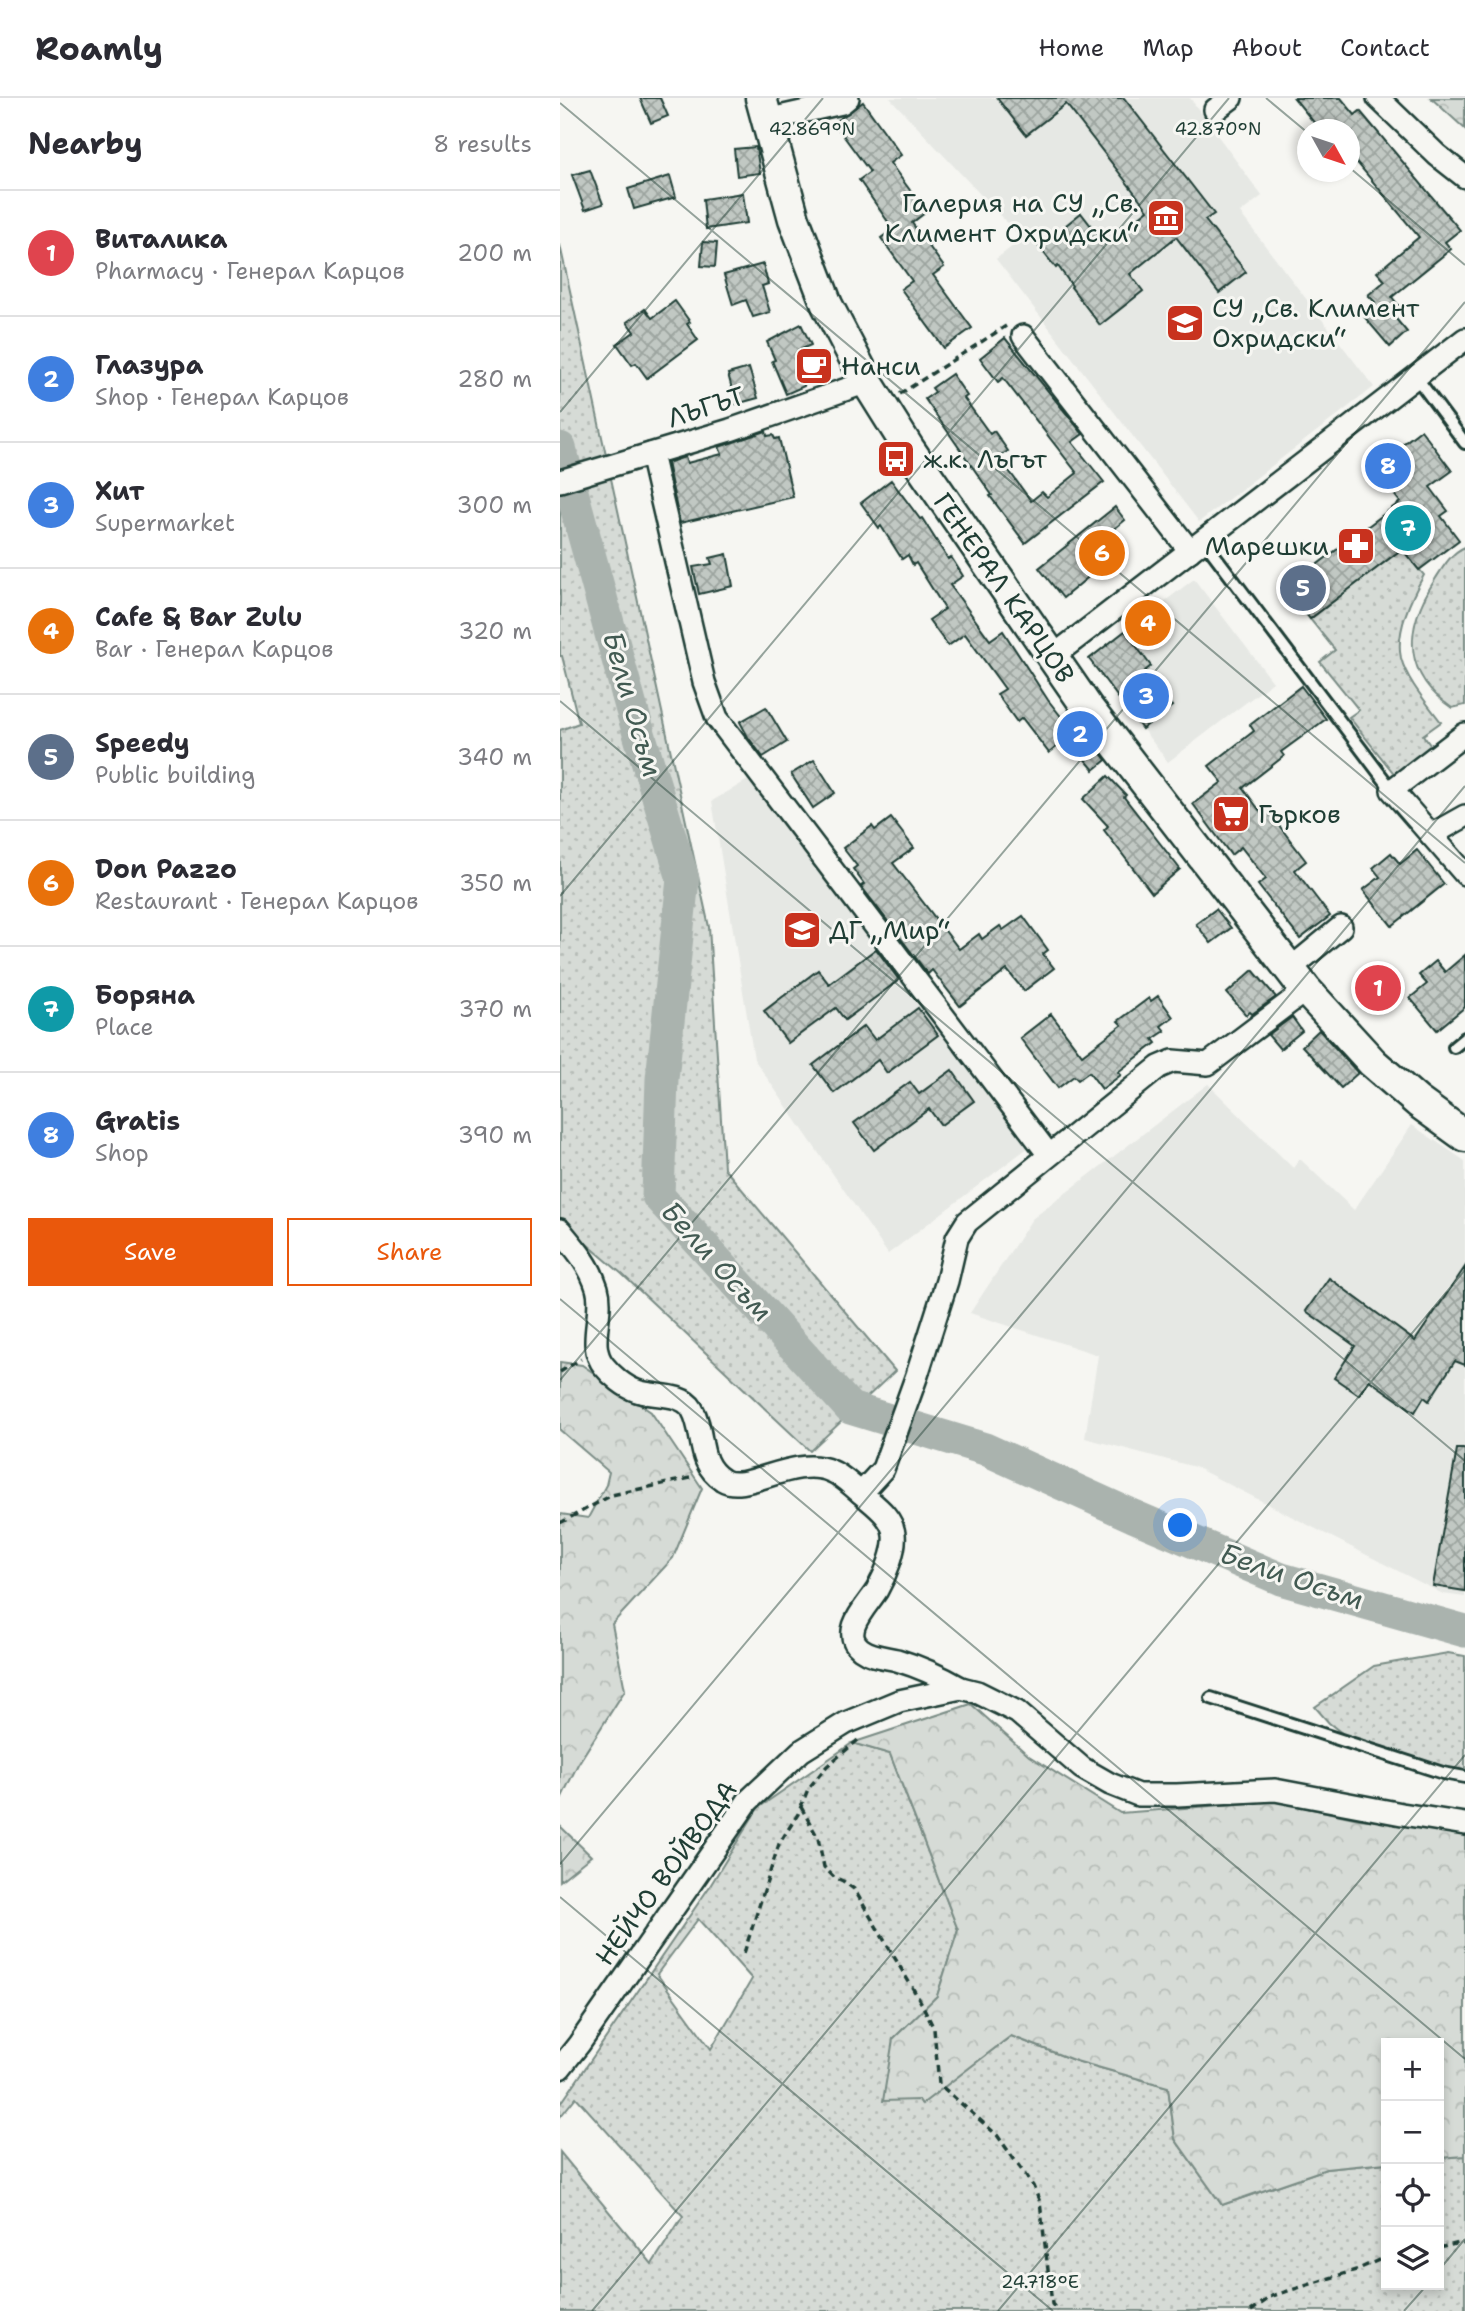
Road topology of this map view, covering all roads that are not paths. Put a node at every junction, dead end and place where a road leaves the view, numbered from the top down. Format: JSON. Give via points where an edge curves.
{"nodes":[{"id":1,"x":848,"y":98,"type":"edge"},
{"id":2,"x":1378,"y":98,"type":"edge"},
{"id":3,"x":764,"y":109,"type":"edge"},
{"id":4,"x":1465,"y":177,"type":"edge"},
{"id":5,"x":1018,"y":329,"type":"road end"},
{"id":6,"x":1465,"y":340,"type":"edge"},
{"id":7,"x":1416,"y":377,"type":"junction"},
{"id":8,"x":867,"y":382,"type":"junction"},
{"id":9,"x":1465,"y":443,"type":"edge"},
{"id":10,"x":650,"y":454,"type":"junction"},
{"id":11,"x":560,"y":481,"type":"edge"},
{"id":12,"x":1197,"y":546,"type":"junction"},
{"id":13,"x":1052,"y":657,"type":"junction"},
{"id":14,"x":1465,"y":734,"type":"edge"},
{"id":15,"x":1392,"y":790,"type":"junction"},
{"id":16,"x":1465,"y":816,"type":"edge"},
{"id":17,"x":1431,"y":835,"type":"junction"},
{"id":18,"x":1465,"y":874,"type":"edge"},
{"id":19,"x":1341,"y":927,"type":"dead end"},
{"id":20,"x":1298,"y":980,"type":"junction"},
{"id":21,"x":1465,"y":1038,"type":"edge"},
{"id":22,"x":1454,"y":1047,"type":"dead end"},
{"id":23,"x":1464,"y":1134,"type":"edge"},
{"id":24,"x":1049,"y":1155,"type":"junction"},
{"id":25,"x":560,"y":1230,"type":"edge"},
{"id":26,"x":862,"y":1493,"type":"junction"},
{"id":27,"x":961,"y":1688,"type":"junction"},
{"id":28,"x":1212,"y":1698,"type":"dead end"},
{"id":29,"x":1465,"y":1777,"type":"edge"},
{"id":30,"x":1465,"y":1824,"type":"edge"},
{"id":31,"x":560,"y":2068,"type":"edge"}],
"edges":[{"from":1,"to":3,"type":"street","via":[[842,103]]},
{"from":2,"to":4,"type":"street"},
{"from":3,"to":8,"type":"main road","name":"ГЕНЕРАЛ КАРЦОВ","via":[[794,219],[827,304]]},
{"from":5,"to":12,"type":"street"},
{"from":6,"to":7,"type":"street"},
{"from":7,"to":9,"type":"lane"},
{"from":7,"to":12,"type":"street"},
{"from":8,"to":10,"type":"street","name":"ЛЪГЪТ"},
{"from":8,"to":13,"type":"main road","name":"ГЕНЕРАЛ КАРЦОВ"},
{"from":10,"to":11,"type":"street","name":"ЛЪГЪТ"},
{"from":10,"to":24,"type":"street","via":[[704,682],[717,718]]},
{"from":12,"to":13,"type":"street"},
{"from":12,"to":15,"type":"lane"},
{"from":13,"to":20,"type":"main road","name":"ГЕНЕРАЛ КАРЦОВ"},
{"from":14,"to":15,"type":"street"},
{"from":15,"to":17,"type":"street"},
{"from":16,"to":17,"type":"street"},
{"from":17,"to":18,"type":"street"},
{"from":19,"to":20,"type":"street"},
{"from":20,"to":23,"type":"main road","name":"ГЕНЕРАЛ КАРЦОВ","via":[[1373,1063]]},
{"from":20,"to":24,"type":"street","via":[[1208,1064],[1173,1061],[1159,1067]]},
{"from":21,"to":22,"type":"lane"},
{"from":24,"to":26,"type":"street","via":[[967,1222],[957,1238],[883,1469]]},
{"from":25,"to":26,"type":"street","via":[[584,1259],[597,1290],[595,1351],[602,1364],[636,1391],[687,1402],[705,1460],[715,1473],[737,1484],[794,1467],[814,1466],[833,1471]]},
{"from":26,"to":27,"type":"street","via":[[888,1518],[894,1534],[878,1588],[855,1622],[855,1643],[874,1656],[936,1674]]},
{"from":27,"to":30,"type":"street","via":[[1017,1712],[1082,1768],[1138,1795],[1275,1790]]},
{"from":27,"to":31,"type":"street","name":"НЕЙЧО ВОЙВОДА","via":[[899,1702],[846,1723],[802,1751],[748,1801]]},
{"from":28,"to":29,"type":"lane"}]}
